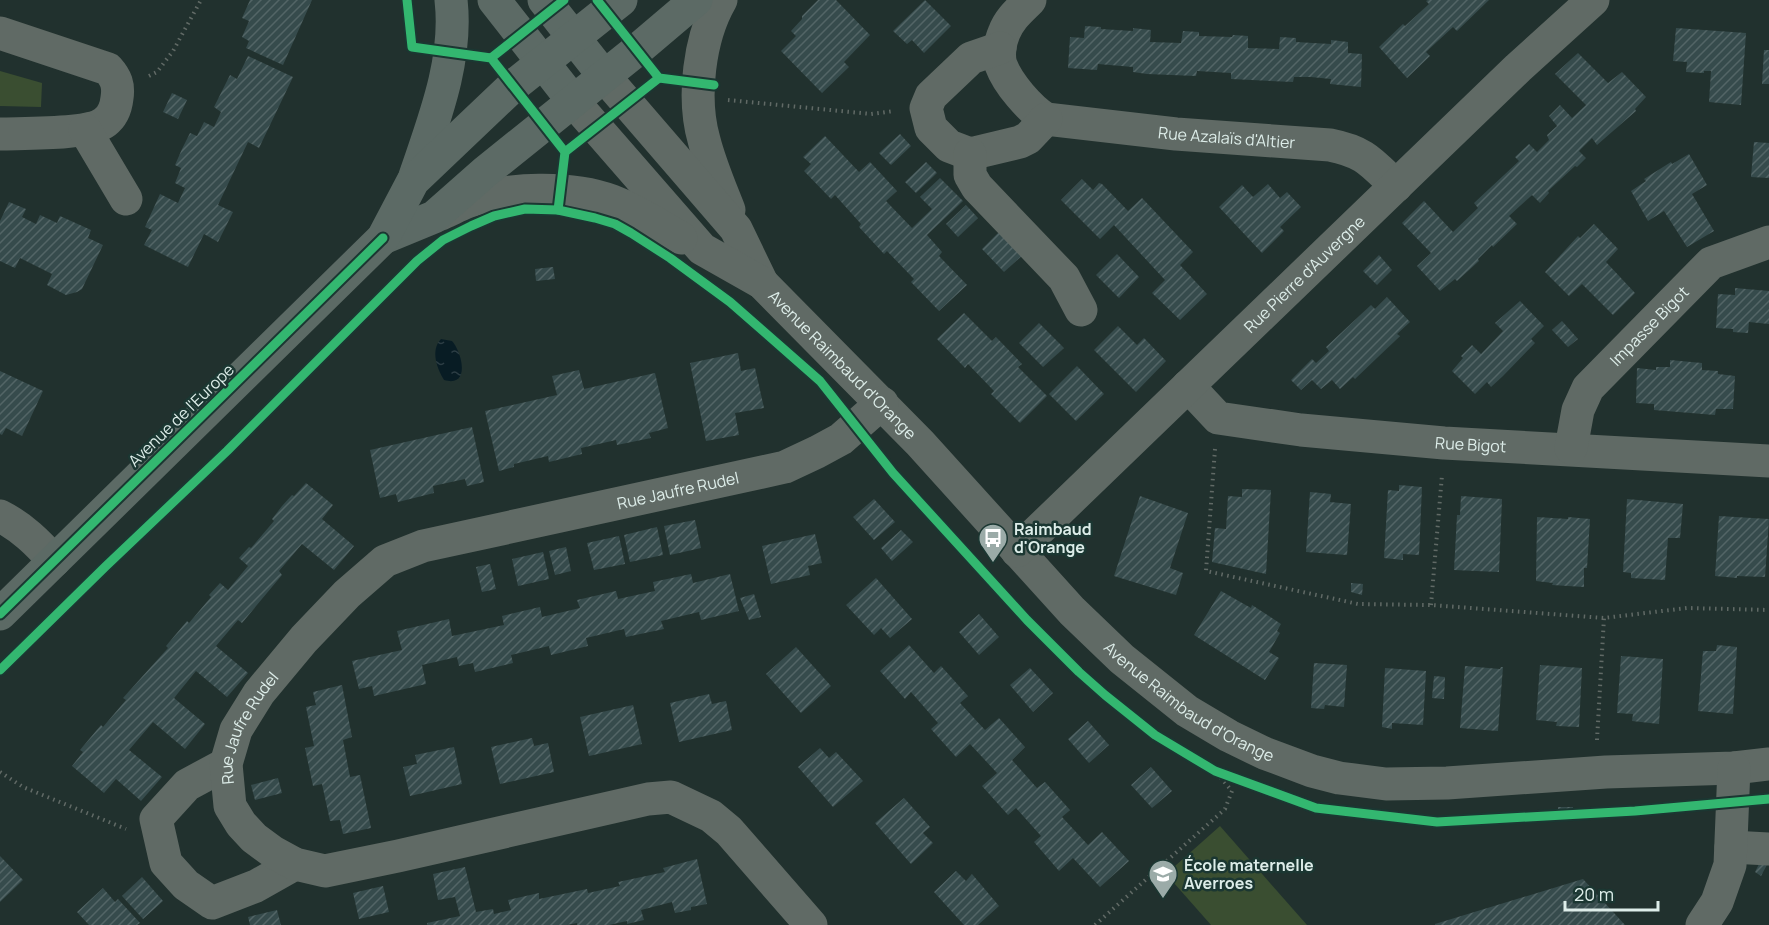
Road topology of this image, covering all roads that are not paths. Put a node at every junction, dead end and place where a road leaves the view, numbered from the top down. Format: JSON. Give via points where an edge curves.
{"nodes":[{"id":1,"x":451,"y":0,"type":"edge"},
{"id":2,"x":494,"y":0,"type":"edge"},
{"id":3,"x":544,"y":0,"type":"edge"},
{"id":4,"x":621,"y":0,"type":"edge"},
{"id":5,"x":696,"y":0,"type":"edge"},
{"id":6,"x":721,"y":0,"type":"edge"},
{"id":7,"x":1030,"y":0,"type":"edge"},
{"id":8,"x":1593,"y":0,"type":"edge"},
{"id":9,"x":0,"y":33,"type":"edge"},
{"id":10,"x":573,"y":37,"type":"junction"},
{"id":11,"x":1000,"y":48,"type":"junction"},
{"id":12,"x":542,"y":62,"type":"junction"},
{"id":13,"x":604,"y":76,"type":"junction"},
{"id":14,"x":573,"y":101,"type":"junction"},
{"id":15,"x":1046,"y":119,"type":"junction"},
{"id":16,"x":85,"y":130,"type":"junction"},
{"id":17,"x":0,"y":134,"type":"edge"},
{"id":18,"x":970,"y":154,"type":"junction"},
{"id":19,"x":413,"y":181,"type":"junction"},
{"id":20,"x":1396,"y":186,"type":"junction"},
{"id":21,"x":126,"y":199,"type":"dead end"},
{"id":22,"x":434,"y":217,"type":"junction"},
{"id":23,"x":736,"y":229,"type":"junction"},
{"id":24,"x":383,"y":238,"type":"junction"},
{"id":25,"x":1769,"y":242,"type":"edge"},
{"id":26,"x":702,"y":249,"type":"junction"},
{"id":27,"x":762,"y":283,"type":"junction"},
{"id":28,"x":1081,"y":310,"type":"dead end"},
{"id":29,"x":1188,"y":386,"type":"junction"},
{"id":30,"x":882,"y":403,"type":"junction"},
{"id":31,"x":1571,"y":448,"type":"junction"},
{"id":32,"x":1769,"y":461,"type":"edge"},
{"id":33,"x":0,"y":516,"type":"edge"},
{"id":34,"x":1017,"y":551,"type":"junction"},
{"id":35,"x":54,"y":561,"type":"junction"},
{"id":36,"x":0,"y":614,"type":"edge"},
{"id":37,"x":226,"y":764,"type":"junction"},
{"id":38,"x":1769,"y":764,"type":"edge"},
{"id":39,"x":1734,"y":768,"type":"junction"},
{"id":40,"x":1731,"y":847,"type":"junction"},
{"id":41,"x":1769,"y":849,"type":"edge"},
{"id":42,"x":295,"y":864,"type":"junction"},
{"id":43,"x":811,"y":925,"type":"edge"},
{"id":44,"x":1702,"y":925,"type":"edge"}],
"edges":[{"from":1,"to":19,"type":"main road","via":[[451,53]]},
{"from":2,"to":12,"type":"main road"},
{"from":3,"to":10,"type":"main road"},
{"from":4,"to":10,"type":"main road","name":"Avenue de l'Europe"},
{"from":5,"to":13,"type":"main road","name":"Avenue de l'Europe"},
{"from":6,"to":23,"type":"street","name":"Avenue Raimbaud d'Orange","via":[[703,49],[703,139]]},
{"from":7,"to":11,"type":"street","via":[[1012,18]]},
{"from":8,"to":20,"type":"street","name":"Rue Pierre d'Auvergne"},
{"from":9,"to":16,"type":"street","via":[[108,69],[116,79],[116,109],[105,123]]},
{"from":10,"to":12,"type":"main road","name":"Avenue de l'Europe"},
{"from":10,"to":13,"type":"main road"},
{"from":11,"to":15,"type":"street","via":[[1001,65],[1015,90],[1035,113]]},
{"from":11,"to":18,"type":"street","via":[[971,58],[931,96],[926,108],[931,128],[949,146]]},
{"from":12,"to":14,"type":"main road"},
{"from":12,"to":19,"type":"main road","name":"Avenue de l'Europe"},
{"from":13,"to":14,"type":"main road","name":"Avenue de l'Europe"},
{"from":13,"to":23,"type":"street","name":"Avenue Raimbaud d'Orange"},
{"from":14,"to":22,"type":"main road","name":"Avenue de l'Europe"},
{"from":14,"to":26,"type":"street","name":"Avenue Raimbaud d'Orange"},
{"from":15,"to":18,"type":"street","via":[[1020,142]]},
{"from":15,"to":20,"type":"street","name":"Rue Azalaïs d'Altier","via":[[1351,149],[1368,159]]},
{"from":16,"to":17,"type":"street"},
{"from":16,"to":21,"type":"street"},
{"from":18,"to":28,"type":"street","via":[[970,175],[977,187],[1064,278]]},
{"from":19,"to":24,"type":"main road","name":"Avenue de l'Europe"},
{"from":20,"to":29,"type":"street","name":"Rue Pierre d'Auvergne"},
{"from":22,"to":24,"type":"main road","name":"Avenue de l'Europe"},
{"from":22,"to":26,"type":"street","name":"Avenue Raimbaud d'Orange","via":[[469,201],[507,192],[573,192],[613,201]]},
{"from":23,"to":27,"type":"street","name":"Avenue Raimbaud d'Orange"},
{"from":24,"to":35,"type":"main road","name":"Avenue de l'Europe"},
{"from":25,"to":31,"type":"street","name":"Impasse Bigot","via":[[1711,262],[1588,388],[1578,410]]},
{"from":26,"to":27,"type":"street","name":"Avenue Raimbaud d'Orange"},
{"from":27,"to":30,"type":"street","name":"Avenue Raimbaud d'Orange"},
{"from":29,"to":31,"type":"street","name":"Rue Bigot","via":[[1218,418],[1444,443]]},
{"from":29,"to":34,"type":"street","name":"Rue Pierre d'Auvergne"},
{"from":30,"to":34,"type":"street","name":"Avenue Raimbaud d'Orange"},
{"from":30,"to":37,"type":"street","name":"Rue Jaufre Rudel","via":[[841,439],[785,467],[423,546],[385,561],[346,594],[259,693],[236,730]]},
{"from":31,"to":32,"type":"street","name":"Rue Bigot"},
{"from":33,"to":35,"type":"street","via":[[34,538]]},
{"from":34,"to":39,"type":"street","name":"Avenue Raimbaud d'Orange","via":[[1122,659],[1187,711],[1264,753],[1312,771],[1386,784]]},
{"from":35,"to":36,"type":"main road","name":"Avenue de l'Europe"},
{"from":37,"to":42,"type":"street","name":"Rue Jaufre Rudel","via":[[230,806],[241,824],[254,838]]},
{"from":37,"to":42,"type":"street","via":[[187,784],[156,819],[166,863],[186,885],[212,903],[256,886]]},
{"from":38,"to":39,"type":"street","name":"Avenue Raimbaud d'Orange"},
{"from":39,"to":40,"type":"street"},
{"from":40,"to":41,"type":"street"},
{"from":40,"to":44,"type":"street","via":[[1730,865],[1717,902]]},
{"from":42,"to":43,"type":"street","name":"Rue Jaufre Rudel","via":[[325,871],[648,798],[671,797],[711,816],[729,831]]}]}
